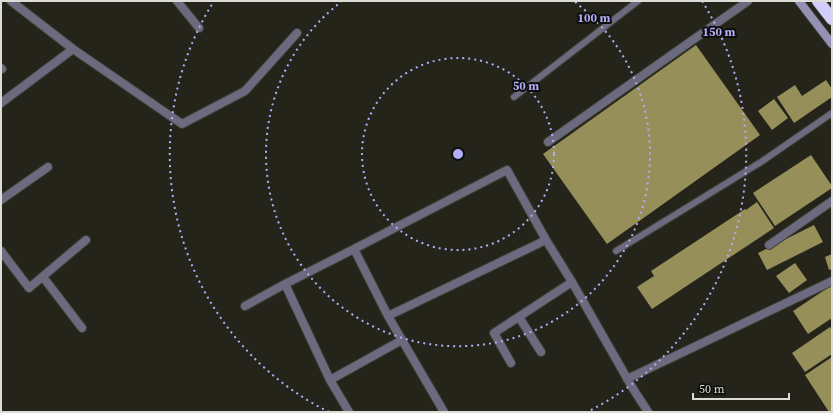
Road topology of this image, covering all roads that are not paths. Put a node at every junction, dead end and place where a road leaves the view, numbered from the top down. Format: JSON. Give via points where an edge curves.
{"nodes":[{"id":1,"x":11,"y":1,"type":"edge"},
{"id":2,"x":177,"y":1,"type":"edge"},
{"id":3,"x":638,"y":1,"type":"edge"},
{"id":4,"x":748,"y":1,"type":"edge"},
{"id":5,"x":799,"y":1,"type":"edge"},
{"id":6,"x":818,"y":1,"type":"edge"},
{"id":7,"x":832,"y":19,"type":"edge"},
{"id":8,"x":199,"y":28,"type":"dead end"},
{"id":9,"x":297,"y":33,"type":"dead end"},
{"id":10,"x":832,"y":44,"type":"edge"},
{"id":11,"x":73,"y":49,"type":"junction"},
{"id":12,"x":514,"y":97,"type":"dead end"},
{"id":13,"x":1,"y":103,"type":"edge"},
{"id":14,"x":832,"y":113,"type":"edge"},
{"id":15,"x":548,"y":142,"type":"dead end"},
{"id":16,"x":48,"y":167,"type":"dead end"},
{"id":17,"x":1,"y":200,"type":"edge"},
{"id":18,"x":832,"y":201,"type":"edge"},
{"id":19,"x":86,"y":240,"type":"dead end"},
{"id":20,"x":546,"y":240,"type":"junction"},
{"id":21,"x":770,"y":245,"type":"dead end"},
{"id":22,"x":354,"y":249,"type":"junction"},
{"id":23,"x":1,"y":251,"type":"edge"},
{"id":24,"x":616,"y":251,"type":"dead end"},
{"id":25,"x":43,"y":277,"type":"junction"},
{"id":26,"x":832,"y":281,"type":"edge"},
{"id":27,"x":572,"y":282,"type":"junction"},
{"id":28,"x":284,"y":284,"type":"junction"},
{"id":29,"x":245,"y":306,"type":"dead end"},
{"id":30,"x":388,"y":316,"type":"junction"},
{"id":31,"x":519,"y":317,"type":"junction"},
{"id":32,"x":82,"y":328,"type":"dead end"},
{"id":33,"x":402,"y":340,"type":"junction"},
{"id":34,"x":542,"y":352,"type":"dead end"},
{"id":35,"x":511,"y":362,"type":"dead end"},
{"id":36,"x":627,"y":378,"type":"junction"},
{"id":37,"x":330,"y":380,"type":"junction"},
{"id":38,"x":349,"y":412,"type":"edge"},
{"id":39,"x":444,"y":412,"type":"edge"},
{"id":40,"x":648,"y":412,"type":"edge"}],
"edges":[{"from":1,"to":11,"type":"street"},
{"from":2,"to":8,"type":"street"},
{"from":3,"to":12,"type":"lane"},
{"from":4,"to":15,"type":"street"},
{"from":5,"to":10,"type":"main road"},
{"from":6,"to":7,"type":"highway"},
{"from":9,"to":11,"type":"street","via":[[245,91],[182,124]]},
{"from":11,"to":13,"type":"street"},
{"from":14,"to":24,"type":"lane","via":[[761,162]]},
{"from":16,"to":17,"type":"street"},
{"from":18,"to":21,"type":"street"},
{"from":19,"to":25,"type":"street"},
{"from":20,"to":22,"type":"street","via":[[507,170]]},
{"from":20,"to":27,"type":"street"},
{"from":20,"to":30,"type":"street"},
{"from":22,"to":28,"type":"street"},
{"from":22,"to":30,"type":"street"},
{"from":23,"to":25,"type":"street","via":[[29,288]]},
{"from":25,"to":32,"type":"street"},
{"from":26,"to":36,"type":"street"},
{"from":27,"to":31,"type":"street"},
{"from":27,"to":36,"type":"street"},
{"from":28,"to":29,"type":"street"},
{"from":28,"to":37,"type":"street"},
{"from":30,"to":33,"type":"street"},
{"from":31,"to":34,"type":"street"},
{"from":31,"to":35,"type":"street","via":[[494,333]]},
{"from":33,"to":37,"type":"street"},
{"from":33,"to":39,"type":"street"},
{"from":36,"to":40,"type":"street"},
{"from":37,"to":38,"type":"street"}]}
